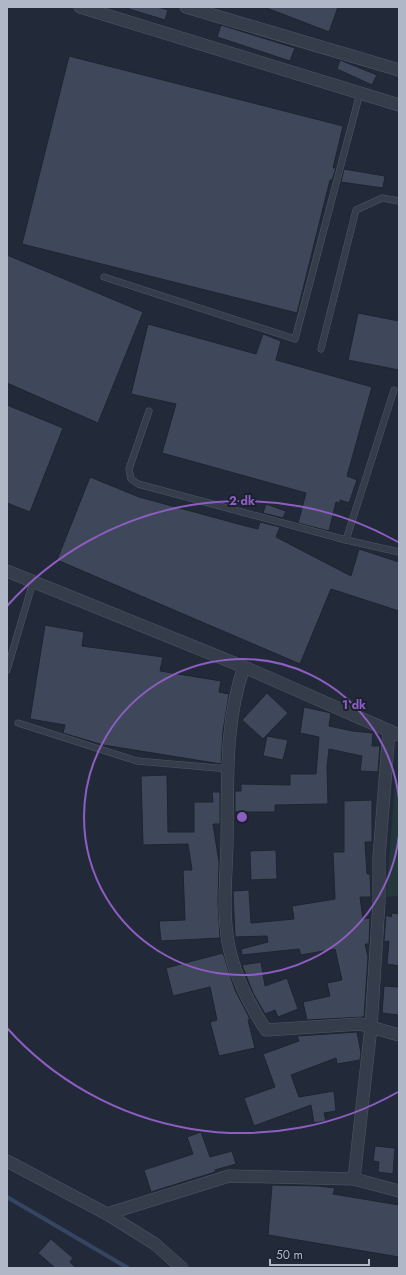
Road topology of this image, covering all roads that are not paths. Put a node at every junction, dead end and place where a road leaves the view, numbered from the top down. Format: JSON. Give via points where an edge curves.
{"nodes":[{"id":1,"x":80,"y":7,"type":"edge"},
{"id":2,"x":186,"y":7,"type":"edge"},
{"id":3,"x":399,"y":70,"type":"edge"},
{"id":4,"x":360,"y":93,"type":"junction"},
{"id":5,"x":399,"y":105,"type":"edge"},
{"id":6,"x":399,"y":201,"type":"edge"},
{"id":7,"x":104,"y":276,"type":"dead end"},
{"id":8,"x":321,"y":350,"type":"dead end"},
{"id":9,"x":394,"y":390,"type":"dead end"},
{"id":10,"x":149,"y":411,"type":"dead end"},
{"id":11,"x":346,"y":540,"type":"junction"},
{"id":12,"x":399,"y":552,"type":"edge"},
{"id":13,"x":7,"y":571,"type":"edge"},
{"id":14,"x":33,"y":582,"type":"junction"},
{"id":15,"x":244,"y":667,"type":"junction"},
{"id":16,"x":7,"y":670,"type":"edge"},
{"id":17,"x":18,"y":723,"type":"dead end"},
{"id":18,"x":394,"y":733,"type":"edge"},
{"id":19,"x":229,"y":768,"type":"junction"},
{"id":20,"x":371,"y":1027,"type":"junction"},
{"id":21,"x":399,"y":1035,"type":"edge"},
{"id":22,"x":7,"y":1161,"type":"edge"},
{"id":23,"x":354,"y":1179,"type":"junction"},
{"id":24,"x":399,"y":1191,"type":"edge"},
{"id":25,"x":107,"y":1214,"type":"junction"},
{"id":26,"x":182,"y":1268,"type":"edge"}],
"edges":[{"from":1,"to":4,"type":"street"},
{"from":2,"to":3,"type":"street"},
{"from":4,"to":5,"type":"street"},
{"from":4,"to":7,"type":"lane","via":[[295,339]]},
{"from":6,"to":8,"type":"lane","via":[[382,198],[356,210]]},
{"from":9,"to":11,"type":"lane"},
{"from":10,"to":11,"type":"lane","via":[[129,470],[131,479],[138,484]]},
{"from":11,"to":12,"type":"lane"},
{"from":13,"to":14,"type":"street"},
{"from":14,"to":15,"type":"street"},
{"from":14,"to":16,"type":"lane"},
{"from":15,"to":18,"type":"street"},
{"from":15,"to":19,"type":"street","via":[[236,688],[229,742]]},
{"from":17,"to":19,"type":"lane","via":[[137,761]]},
{"from":18,"to":20,"type":"street","via":[[379,857],[379,902]]},
{"from":19,"to":20,"type":"street","via":[[226,924],[232,959],[256,1016],[266,1030],[360,1024]]},
{"from":20,"to":21,"type":"street"},
{"from":20,"to":23,"type":"street"},
{"from":22,"to":25,"type":"street"},
{"from":23,"to":24,"type":"street"},
{"from":23,"to":25,"type":"street","via":[[229,1176]]},
{"from":25,"to":26,"type":"street","via":[[155,1244]]}]}
